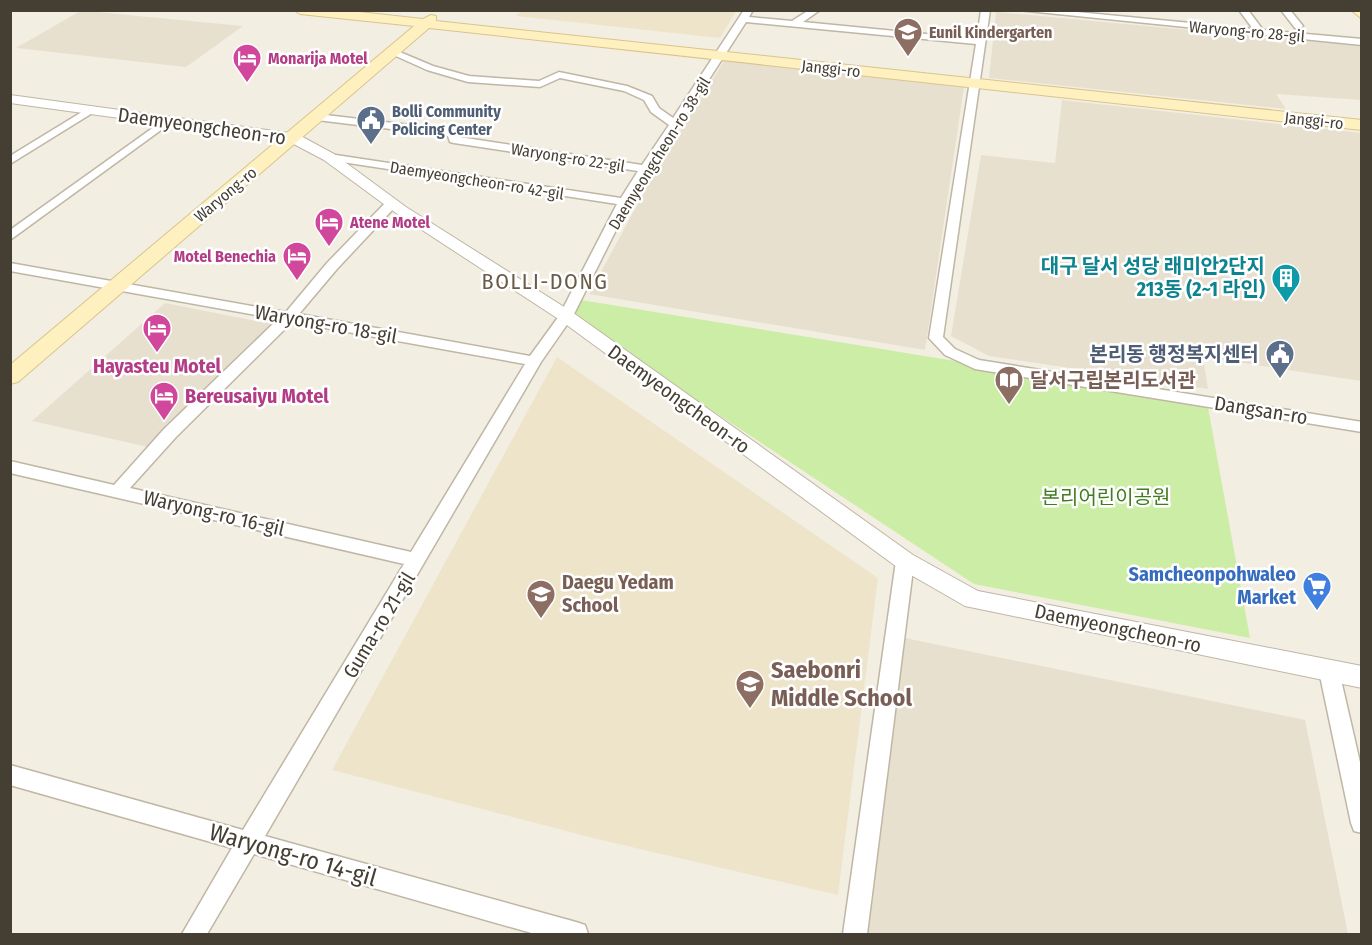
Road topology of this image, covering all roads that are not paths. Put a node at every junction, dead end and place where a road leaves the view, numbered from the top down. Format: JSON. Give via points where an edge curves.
{"nodes":[{"id":1,"x":300,"y":10,"type":"edge"},
{"id":2,"x":816,"y":10,"type":"edge"},
{"id":3,"x":986,"y":10,"type":"edge"},
{"id":4,"x":1243,"y":10,"type":"edge"},
{"id":5,"x":1285,"y":10,"type":"edge"},
{"id":6,"x":1357,"y":10,"type":"edge"},
{"id":7,"x":440,"y":11,"type":"edge"},
{"id":8,"x":1024,"y":11,"type":"edge"},
{"id":9,"x":746,"y":15,"type":"edge"},
{"id":10,"x":1362,"y":15,"type":"edge"},
{"id":11,"x":794,"y":24,"type":"junction"},
{"id":12,"x":424,"y":25,"type":"junction"},
{"id":13,"x":1298,"y":26,"type":"dead end"},
{"id":14,"x":1261,"y":33,"type":"junction"},
{"id":15,"x":981,"y":42,"type":"junction"},
{"id":16,"x":1362,"y":42,"type":"edge"},
{"id":17,"x":392,"y":52,"type":"junction"},
{"id":18,"x":721,"y":56,"type":"junction"},
{"id":19,"x":975,"y":83,"type":"junction"},
{"id":20,"x":10,"y":99,"type":"edge"},
{"id":21,"x":90,"y":110,"type":"junction"},
{"id":22,"x":316,"y":117,"type":"junction"},
{"id":23,"x":168,"y":120,"type":"junction"},
{"id":24,"x":675,"y":125,"type":"junction"},
{"id":25,"x":1362,"y":125,"type":"edge"},
{"id":26,"x":292,"y":137,"type":"junction"},
{"id":27,"x":329,"y":158,"type":"junction"},
{"id":28,"x":10,"y":161,"type":"edge"},
{"id":29,"x":646,"y":169,"type":"junction"},
{"id":30,"x":624,"y":202,"type":"junction"},
{"id":31,"x":392,"y":204,"type":"junction"},
{"id":32,"x":10,"y":236,"type":"edge"},
{"id":33,"x":10,"y":267,"type":"edge"},
{"id":34,"x":117,"y":286,"type":"junction"},
{"id":35,"x":566,"y":315,"type":"junction"},
{"id":36,"x":289,"y":317,"type":"junction"},
{"id":37,"x":534,"y":361,"type":"junction"},
{"id":38,"x":10,"y":377,"type":"edge"},
{"id":39,"x":1362,"y":427,"type":"edge"},
{"id":40,"x":10,"y":467,"type":"edge"},
{"id":41,"x":118,"y":491,"type":"junction"},
{"id":42,"x":418,"y":560,"type":"junction"},
{"id":43,"x":905,"y":561,"type":"junction"},
{"id":44,"x":1329,"y":671,"type":"junction"},
{"id":45,"x":1362,"y":677,"type":"edge"},
{"id":46,"x":10,"y":774,"type":"edge"},
{"id":47,"x":1362,"y":823,"type":"edge"},
{"id":48,"x":249,"y":843,"type":"junction"},
{"id":49,"x":195,"y":934,"type":"edge"},
{"id":50,"x":576,"y":934,"type":"edge"},
{"id":51,"x":855,"y":934,"type":"edge"}],
"edges":[{"from":1,"to":12,"type":"main road","name":"Janggi-ro"},
{"from":2,"to":11,"type":"street"},
{"from":3,"to":15,"type":"street"},
{"from":4,"to":14,"type":"street"},
{"from":5,"to":13,"type":"street","name":"Waryong-ro 28-gil"},
{"from":6,"to":10,"type":"main road"},
{"from":7,"to":12,"type":"main road","name":"Waryong-ro"},
{"from":8,"to":14,"type":"street","name":"Waryong-ro 28-gil"},
{"from":9,"to":11,"type":"street"},
{"from":9,"to":18,"type":"street","name":"Daemyeongcheon-ro 38-gil"},
{"from":11,"to":15,"type":"street"},
{"from":12,"to":17,"type":"main road","name":"Waryong-ro"},
{"from":12,"to":18,"type":"main road","name":"Janggi-ro"},
{"from":14,"to":16,"type":"street","name":"Waryong-ro 28-gil"},
{"from":15,"to":19,"type":"street"},
{"from":17,"to":22,"type":"main road","name":"Waryong-ro"},
{"from":17,"to":24,"type":"street","via":[[468,79],[540,84],[559,75],[627,89],[648,99],[655,110]]},
{"from":18,"to":19,"type":"main road","name":"Janggi-ro"},
{"from":18,"to":24,"type":"street","name":"Daemyeongcheon-ro 38-gil"},
{"from":19,"to":25,"type":"main road","name":"Janggi-ro"},
{"from":19,"to":39,"type":"street","name":"Dangsan-ro","via":[[936,338],[950,352],[975,364]]},
{"from":20,"to":21,"type":"street","name":"Daemyeongcheon-ro"},
{"from":21,"to":23,"type":"street","name":"Daemyeongcheon-ro"},
{"from":21,"to":28,"type":"street"},
{"from":22,"to":26,"type":"main road","name":"Waryong-ro"},
{"from":22,"to":29,"type":"street","name":"Waryong-ro 22-gil","via":[[453,133],[454,140]]},
{"from":23,"to":26,"type":"street","name":"Daemyeongcheon-ro"},
{"from":23,"to":32,"type":"street"},
{"from":24,"to":29,"type":"street","name":"Daemyeongcheon-ro 38-gil"},
{"from":26,"to":27,"type":"street","name":"Daemyeongcheon-ro"},
{"from":26,"to":34,"type":"main road","name":"Waryong-ro"},
{"from":27,"to":30,"type":"street","name":"Daemyeongcheon-ro 42-gil"},
{"from":27,"to":31,"type":"street","name":"Daemyeongcheon-ro"},
{"from":29,"to":30,"type":"street","name":"Daemyeongcheon-ro 38-gil"},
{"from":30,"to":35,"type":"street","name":"Daemyeongcheon-ro 38-gil"},
{"from":31,"to":35,"type":"street","name":"Daemyeongcheon-ro"},
{"from":31,"to":36,"type":"street"},
{"from":33,"to":34,"type":"street","name":"Waryong-ro 18-gil"},
{"from":34,"to":36,"type":"street","name":"Waryong-ro 18-gil"},
{"from":34,"to":38,"type":"main road","name":"Waryong-ro"},
{"from":35,"to":37,"type":"street","name":"Guma-ro 21-gil"},
{"from":35,"to":43,"type":"street","name":"Daemyeongcheon-ro"},
{"from":36,"to":37,"type":"street","name":"Waryong-ro 18-gil"},
{"from":36,"to":41,"type":"street","via":[[170,433]]},
{"from":37,"to":42,"type":"street","name":"Guma-ro 21-gil"},
{"from":40,"to":41,"type":"street","name":"Waryong-ro 16-gil"},
{"from":41,"to":42,"type":"street","name":"Waryong-ro 16-gil"},
{"from":42,"to":48,"type":"street","name":"Guma-ro 21-gil"},
{"from":43,"to":44,"type":"street","name":"Daemyeongcheon-ro","via":[[973,599]]},
{"from":43,"to":51,"type":"street"},
{"from":44,"to":45,"type":"street","name":"Daemyeongcheon-ro"},
{"from":44,"to":47,"type":"street"},
{"from":46,"to":48,"type":"street","name":"Waryong-ro 14-gil"},
{"from":48,"to":49,"type":"street","name":"Guma-ro 21-gil"},
{"from":48,"to":50,"type":"street","name":"Waryong-ro 14-gil"}]}
